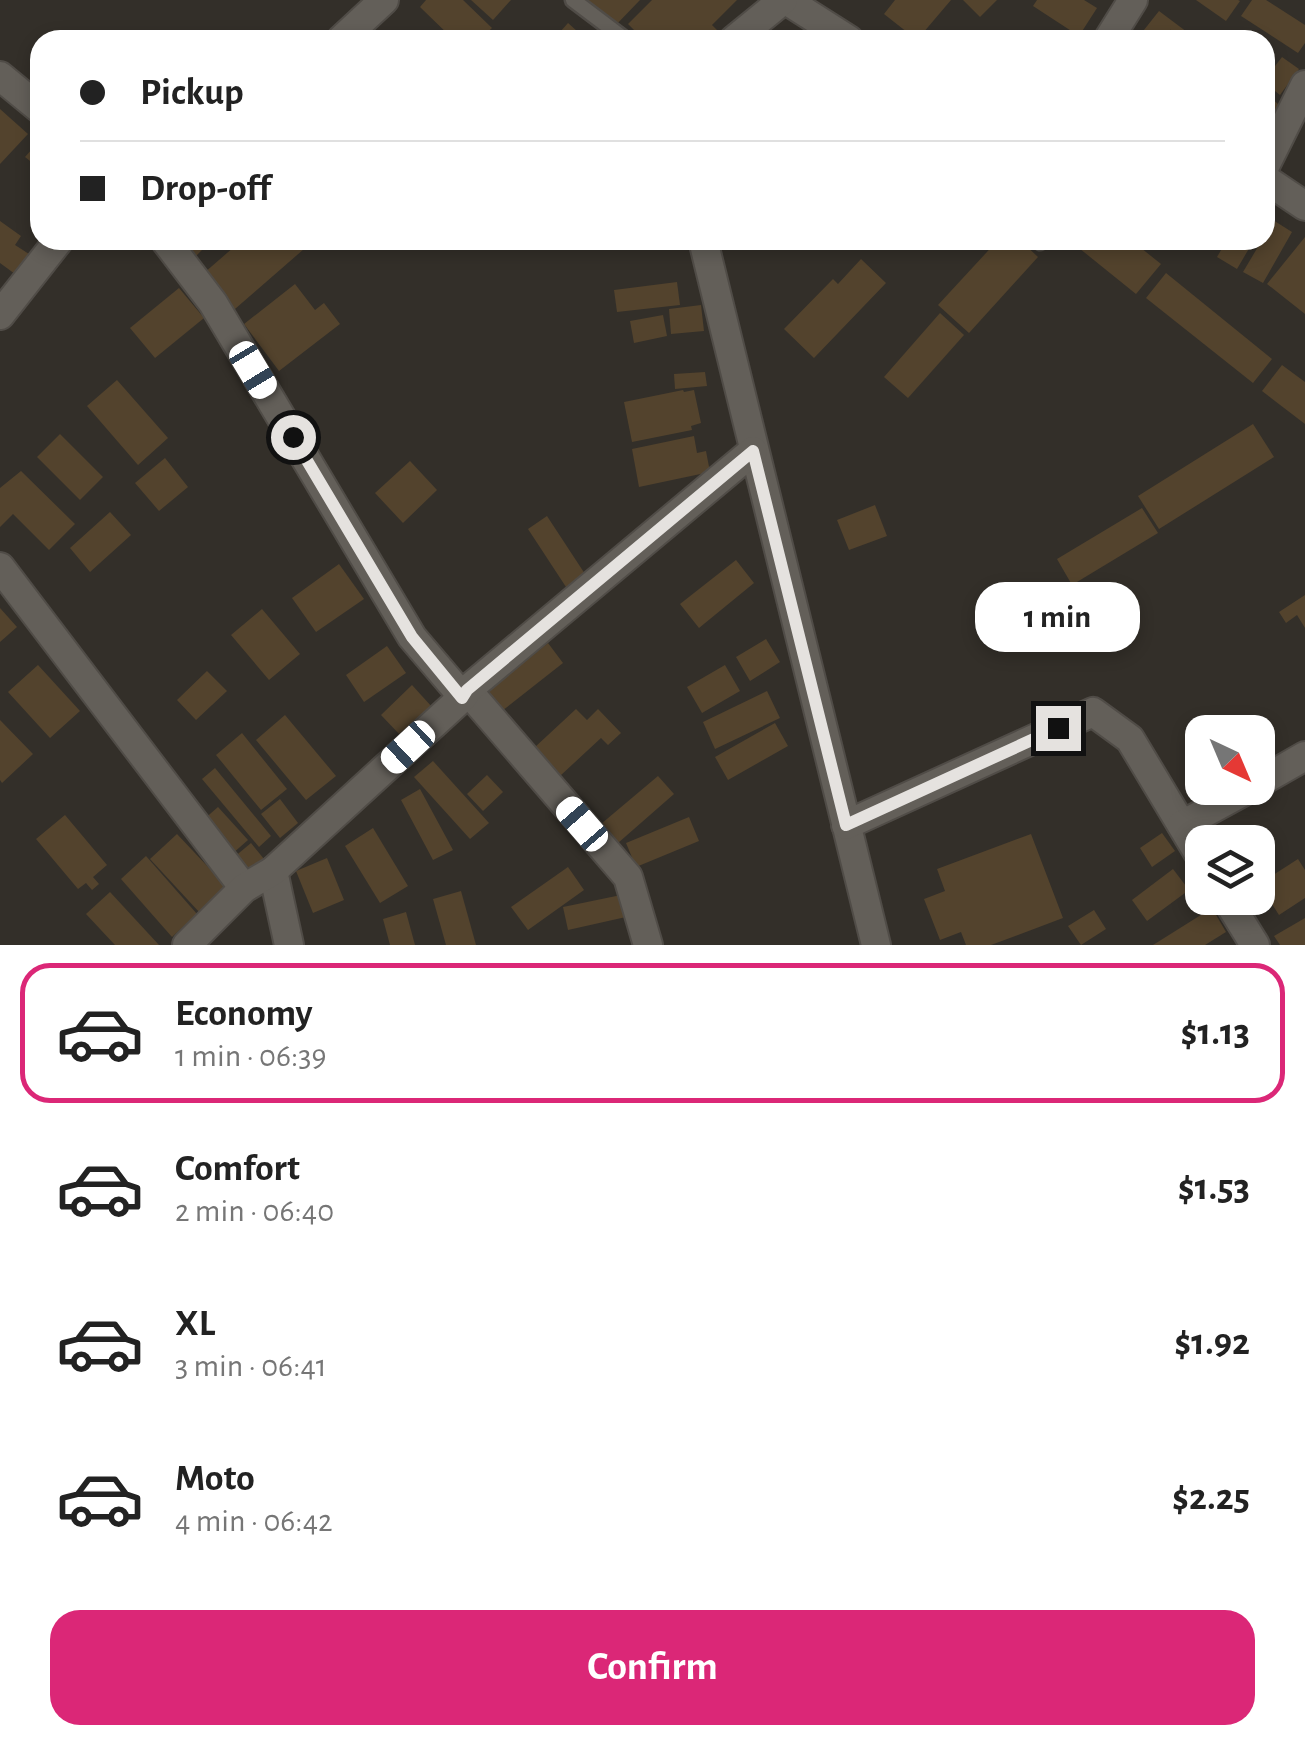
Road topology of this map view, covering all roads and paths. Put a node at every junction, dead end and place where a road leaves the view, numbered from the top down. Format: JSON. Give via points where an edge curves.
{"nodes":[{"id":1,"x":384,"y":0,"type":"edge"},
{"id":2,"x":574,"y":0,"type":"edge"},
{"id":3,"x":785,"y":0,"type":"edge"},
{"id":4,"x":1132,"y":0,"type":"edge"},
{"id":5,"x":352,"y":30,"type":"edge"},
{"id":6,"x":613,"y":30,"type":"edge"},
{"id":7,"x":747,"y":30,"type":"edge"},
{"id":8,"x":833,"y":30,"type":"edge"},
{"id":9,"x":1114,"y":30,"type":"edge"},
{"id":10,"x":0,"y":76,"type":"edge"},
{"id":11,"x":1305,"y":85,"type":"edge"},
{"id":12,"x":30,"y":101,"type":"edge"},
{"id":13,"x":1275,"y":146,"type":"edge"},
{"id":14,"x":1275,"y":186,"type":"edge"},
{"id":15,"x":1305,"y":206,"type":"edge"},
{"id":16,"x":51,"y":250,"type":"edge"},
{"id":17,"x":174,"y":250,"type":"edge"},
{"id":18,"x":705,"y":250,"type":"edge"},
{"id":19,"x":0,"y":315,"type":"edge"},
{"id":20,"x":753,"y":451,"type":"junction"},
{"id":21,"x":0,"y":568,"type":"edge"},
{"id":22,"x":465,"y":694,"type":"junction"},
{"id":23,"x":1305,"y":756,"type":"edge"},
{"id":24,"x":1275,"y":773,"type":"edge"},
{"id":25,"x":1220,"y":805,"type":"edge"},
{"id":26,"x":846,"y":825,"type":"junction"},
{"id":27,"x":1182,"y":826,"type":"junction"},
{"id":28,"x":1185,"y":831,"type":"edge"},
{"id":29,"x":273,"y":871,"type":"junction"},
{"id":30,"x":244,"y":888,"type":"junction"},
{"id":31,"x":1236,"y":915,"type":"edge"},
{"id":32,"x":187,"y":945,"type":"edge"},
{"id":33,"x":289,"y":945,"type":"edge"},
{"id":34,"x":648,"y":945,"type":"edge"},
{"id":35,"x":876,"y":945,"type":"edge"},
{"id":36,"x":1255,"y":945,"type":"edge"}],
"edges":[{"from":1,"to":5,"type":"street"},
{"from":2,"to":6,"type":"lane"},
{"from":3,"to":7,"type":"street"},
{"from":3,"to":8,"type":"street"},
{"from":4,"to":9,"type":"street"},
{"from":10,"to":12,"type":"street"},
{"from":11,"to":13,"type":"street"},
{"from":14,"to":15,"type":"street"},
{"from":16,"to":19,"type":"street"},
{"from":17,"to":22,"type":"street","via":[[214,303],[412,637]]},
{"from":18,"to":20,"type":"street"},
{"from":20,"to":22,"type":"street"},
{"from":20,"to":26,"type":"street"},
{"from":21,"to":30,"type":"street"},
{"from":22,"to":29,"type":"street"},
{"from":22,"to":34,"type":"street","via":[[628,877]]},
{"from":23,"to":24,"type":"street"},
{"from":25,"to":27,"type":"street"},
{"from":26,"to":27,"type":"street","via":[[1093,712],[1130,739]]},
{"from":26,"to":35,"type":"street"},
{"from":27,"to":28,"type":"street"},
{"from":29,"to":30,"type":"street"},
{"from":29,"to":33,"type":"street"},
{"from":30,"to":32,"type":"street"},
{"from":31,"to":36,"type":"street"}]}
